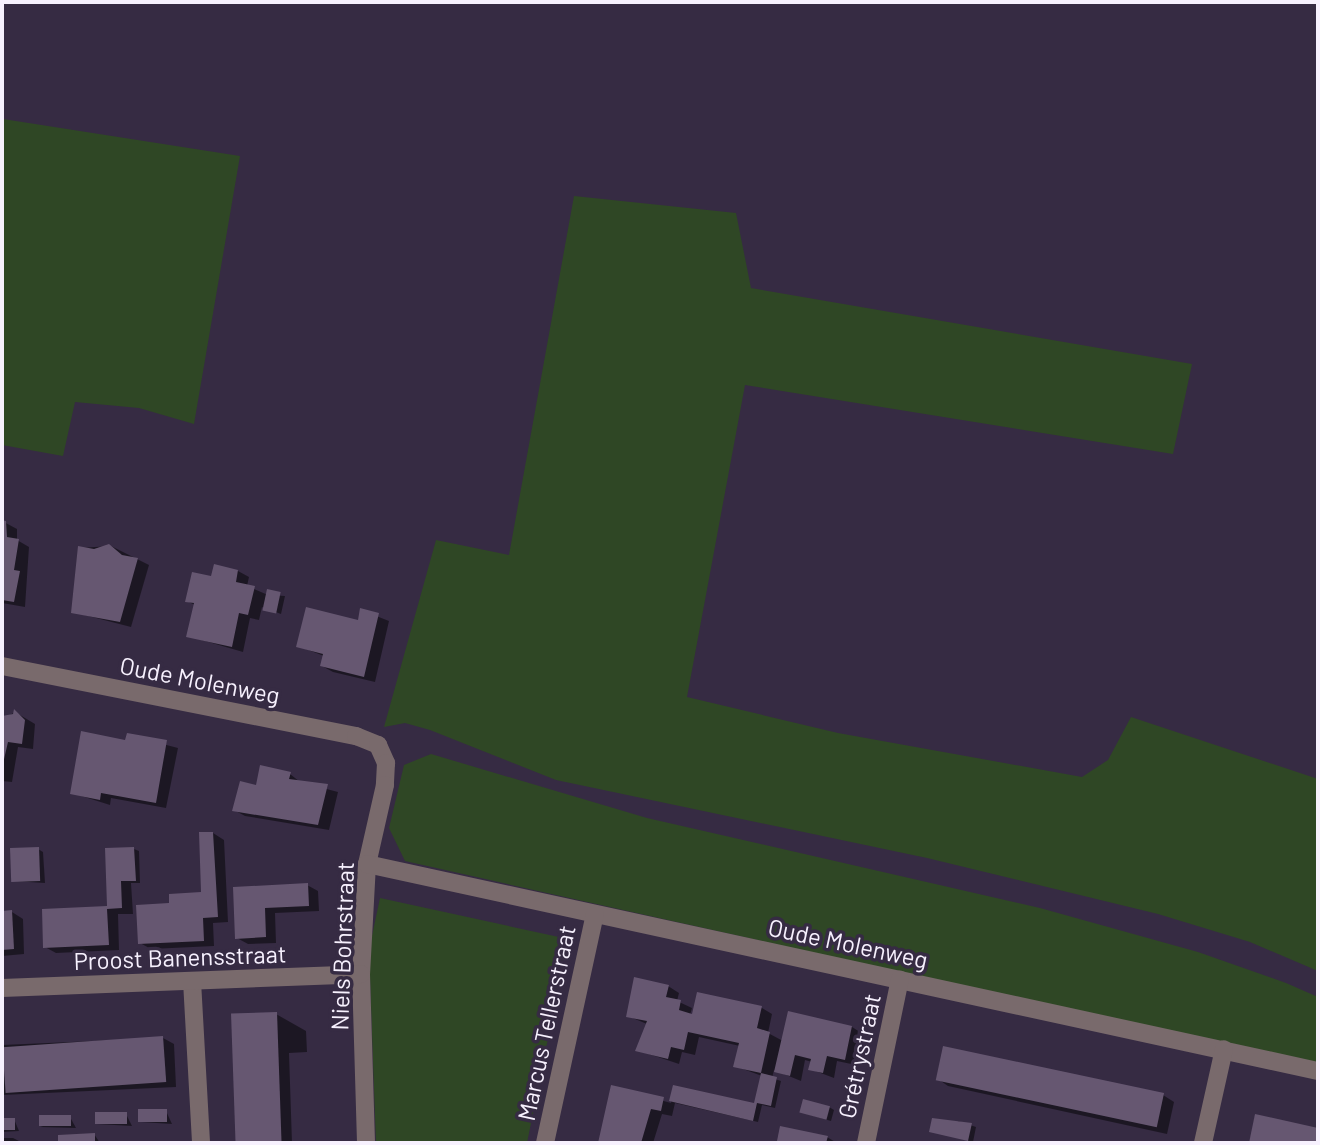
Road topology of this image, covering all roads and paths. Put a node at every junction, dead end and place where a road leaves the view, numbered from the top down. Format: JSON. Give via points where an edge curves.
{"nodes":[{"id":1,"x":2,"y":666,"type":"edge"},
{"id":2,"x":383,"y":752,"type":"joint"},
{"id":3,"x":367,"y":864,"type":"junction"},
{"id":4,"x":595,"y":914,"type":"junction"},
{"id":5,"x":361,"y":974,"type":"junction"},
{"id":6,"x":900,"y":979,"type":"junction"},
{"id":7,"x":192,"y":981,"type":"junction"},
{"id":8,"x":2,"y":988,"type":"edge"},
{"id":9,"x":1224,"y":1049,"type":"junction"},
{"id":10,"x":1318,"y":1071,"type":"edge"},
{"id":11,"x":201,"y":1143,"type":"edge"},
{"id":12,"x":366,"y":1143,"type":"edge"},
{"id":13,"x":545,"y":1143,"type":"edge"},
{"id":14,"x":866,"y":1143,"type":"edge"},
{"id":15,"x":1203,"y":1143,"type":"edge"}],
"edges":[{"from":1,"to":2,"type":"street","name":"Oude Molenweg","via":[[356,736],[371,740]]},
{"from":2,"to":3,"type":"street","name":"Niels Bohrstraat","via":[[386,785]]},
{"from":3,"to":4,"type":"street","name":"Oude Molenweg"},
{"from":3,"to":5,"type":"street","name":"Niels Bohrstraat"},
{"from":4,"to":6,"type":"street","name":"Oude Molenweg"},
{"from":4,"to":13,"type":"street","name":"Marcus Tellerstraat"},
{"from":5,"to":7,"type":"street","name":"Proost Banensstraat"},
{"from":5,"to":12,"type":"street","name":"Niels Bohrstraat"},
{"from":6,"to":9,"type":"street","name":"Oude Molenweg"},
{"from":6,"to":14,"type":"street","name":"Grétrystraat"},
{"from":7,"to":8,"type":"street","name":"Proost Banensstraat"},
{"from":7,"to":11,"type":"street"},
{"from":9,"to":10,"type":"street","name":"Oude Molenweg"},
{"from":9,"to":15,"type":"street"}]}
